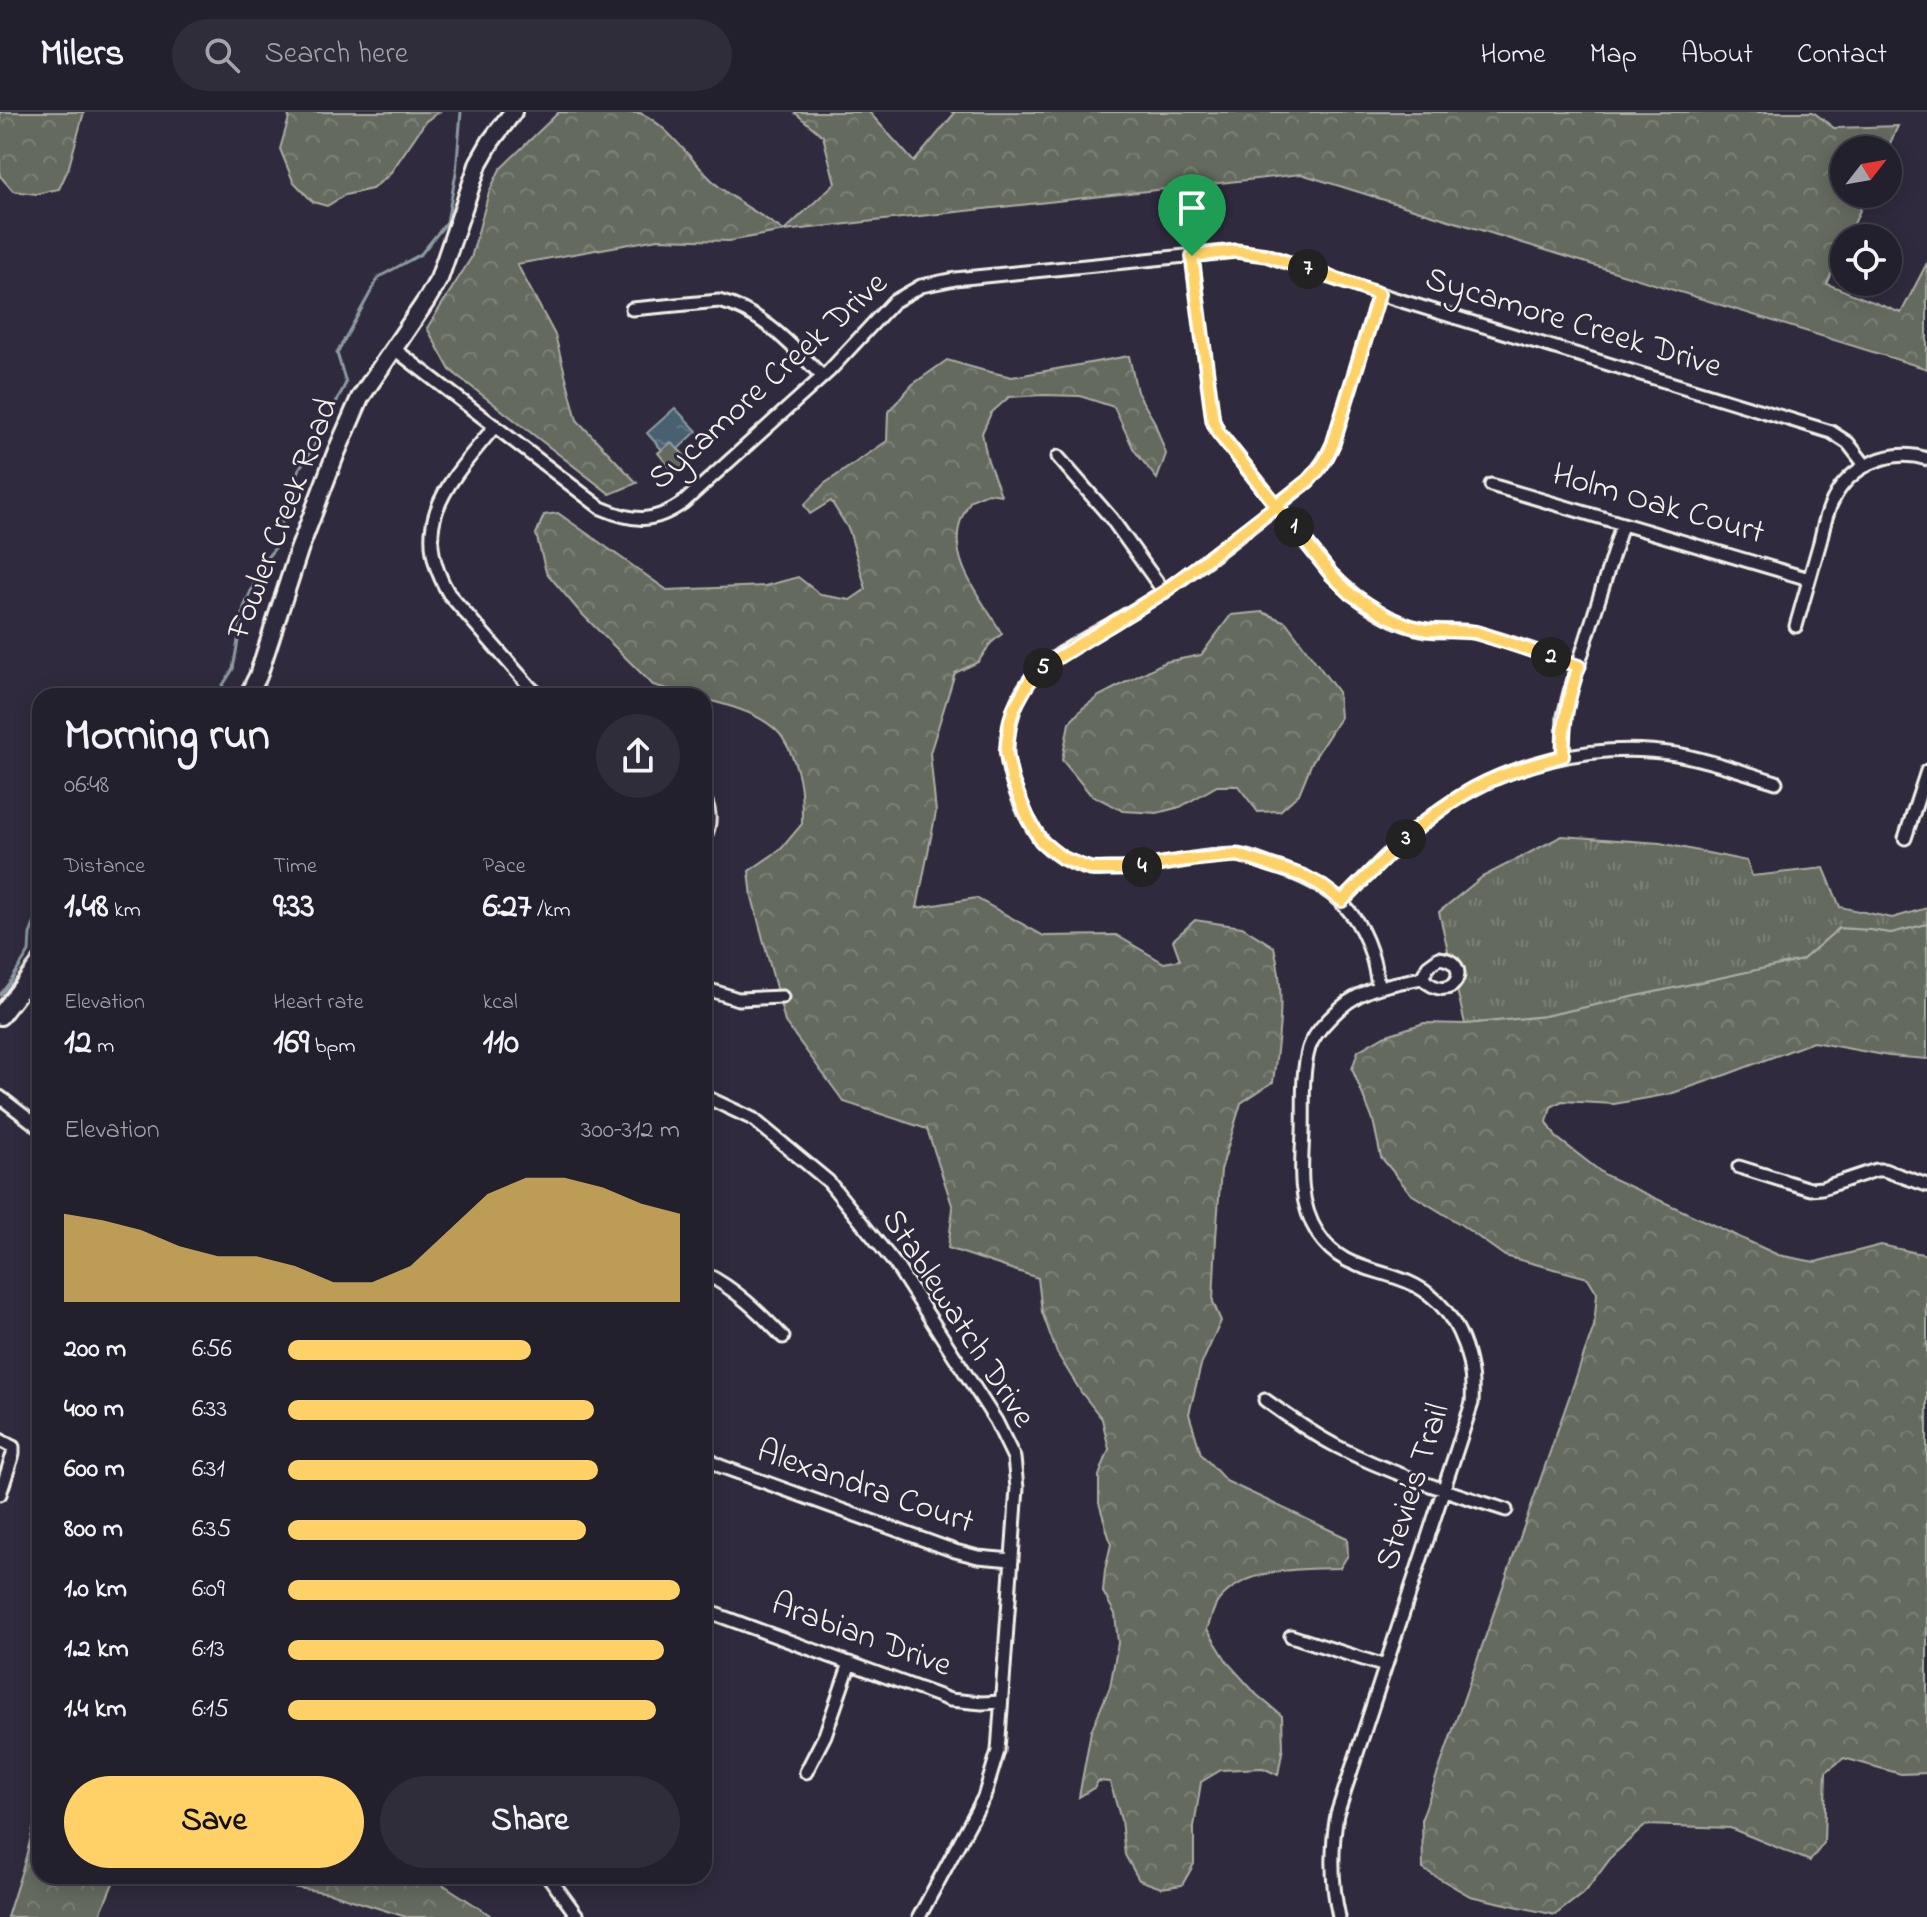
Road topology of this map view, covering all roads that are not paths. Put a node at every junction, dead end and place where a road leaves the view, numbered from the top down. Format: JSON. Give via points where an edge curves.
{"nodes":[{"id":1,"x":513,"y":112,"type":"edge"},
{"id":2,"x":1192,"y":256,"type":"junction"},
{"id":3,"x":1379,"y":294,"type":"junction"},
{"id":4,"x":632,"y":309,"type":"dead end"},
{"id":5,"x":393,"y":348,"type":"junction"},
{"id":6,"x":822,"y":376,"type":"junction"},
{"id":7,"x":495,"y":426,"type":"junction"},
{"id":8,"x":1058,"y":457,"type":"dead end"},
{"id":9,"x":1927,"y":459,"type":"edge"},
{"id":10,"x":1865,"y":465,"type":"junction"},
{"id":11,"x":1491,"y":485,"type":"dead end"},
{"id":12,"x":1277,"y":505,"type":"junction"},
{"id":13,"x":1622,"y":525,"type":"junction"},
{"id":14,"x":1809,"y":579,"type":"junction"},
{"id":15,"x":1164,"y":592,"type":"junction"},
{"id":16,"x":1796,"y":626,"type":"dead end"},
{"id":17,"x":1579,"y":666,"type":"junction"},
{"id":18,"x":252,"y":688,"type":"edge"},
{"id":19,"x":531,"y":688,"type":"edge"},
{"id":20,"x":1563,"y":756,"type":"junction"},
{"id":21,"x":1927,"y":771,"type":"edge"},
{"id":22,"x":1776,"y":782,"type":"dead end"},
{"id":23,"x":1905,"y":838,"type":"dead end"},
{"id":24,"x":1342,"y":901,"type":"junction"},
{"id":25,"x":32,"y":974,"type":"edge"},
{"id":26,"x":1422,"y":978,"type":"dead end"},
{"id":27,"x":1378,"y":986,"type":"junction"},
{"id":28,"x":712,"y":991,"type":"edge"},
{"id":29,"x":782,"y":997,"type":"dead end"},
{"id":30,"x":0,"y":1016,"type":"edge"},
{"id":31,"x":0,"y":1097,"type":"edge"},
{"id":32,"x":712,"y":1100,"type":"edge"},
{"id":33,"x":32,"y":1122,"type":"edge"},
{"id":34,"x":1739,"y":1167,"type":"dead end"},
{"id":35,"x":1927,"y":1185,"type":"edge"},
{"id":36,"x":712,"y":1278,"type":"edge"},
{"id":37,"x":783,"y":1337,"type":"dead end"},
{"id":38,"x":1265,"y":1400,"type":"dead end"},
{"id":39,"x":0,"y":1440,"type":"edge"},
{"id":40,"x":712,"y":1462,"type":"edge"},
{"id":41,"x":1443,"y":1490,"type":"junction"},
{"id":42,"x":0,"y":1494,"type":"edge"},
{"id":43,"x":1506,"y":1510,"type":"dead end"},
{"id":44,"x":1012,"y":1560,"type":"junction"},
{"id":45,"x":712,"y":1613,"type":"edge"},
{"id":46,"x":1291,"y":1636,"type":"dead end"},
{"id":47,"x":850,"y":1663,"type":"junction"},
{"id":48,"x":1385,"y":1666,"type":"junction"},
{"id":49,"x":1001,"y":1702,"type":"junction"},
{"id":50,"x":806,"y":1772,"type":"dead end"},
{"id":51,"x":554,"y":1884,"type":"edge"},
{"id":52,"x":578,"y":1917,"type":"edge"},
{"id":53,"x":919,"y":1917,"type":"edge"},
{"id":54,"x":1339,"y":1917,"type":"edge"}],
"edges":[{"from":1,"to":5,"type":"main road","name":"Fowler Creek Road","via":[[479,162],[439,279]]},
{"from":2,"to":3,"type":"street","name":"Sycamore Creek Drive","via":[[1236,251],[1266,255]]},
{"from":2,"to":6,"type":"street","name":"Sycamore Creek Drive","via":[[921,286],[893,302]]},
{"from":2,"to":12,"type":"street","via":[[1213,421]]},
{"from":3,"to":10,"type":"street","name":"Sycamore Creek Drive","via":[[1831,432]]},
{"from":3,"to":12,"type":"street","via":[[1326,459]]},
{"from":4,"to":6,"type":"street","via":[[731,304],[785,339]]},
{"from":5,"to":7,"type":"street","name":"Sycamore Creek Drive"},
{"from":5,"to":18,"type":"main road","name":"Fowler Creek Road","via":[[360,398],[336,453]]},
{"from":6,"to":7,"type":"street","name":"Sycamore Creek Drive","via":[[684,502],[659,517],[624,518],[601,508]]},
{"from":7,"to":19,"type":"street","via":[[442,497],[433,523],[433,554],[453,600]]},
{"from":8,"to":15,"type":"street","via":[[1111,518]]},
{"from":9,"to":10,"type":"street","via":[[1888,456]]},
{"from":10,"to":14,"type":"street","via":[[1832,502]]},
{"from":11,"to":13,"type":"street","name":"Holm Oak Court"},
{"from":12,"to":15,"type":"street"},
{"from":12,"to":17,"type":"street","via":[[1331,574],[1387,616],[1427,630],[1475,632]]},
{"from":13,"to":14,"type":"street","name":"Holm Oak Court"},
{"from":13,"to":17,"type":"street"},
{"from":14,"to":16,"type":"street"},
{"from":15,"to":24,"type":"street","via":[[1031,678],[1014,708],[1006,751],[1012,780],[1041,841],[1062,858],[1091,869],[1238,855],[1304,876]]},
{"from":17,"to":20,"type":"street","via":[[1564,716]]},
{"from":20,"to":22,"type":"street","via":[[1634,750],[1675,754]]},
{"from":20,"to":24,"type":"street","via":[[1496,778],[1453,801]]},
{"from":21,"to":23,"type":"street"},
{"from":24,"to":27,"type":"street","via":[[1369,945]]},
{"from":25,"to":30,"type":"main road"},
{"from":26,"to":27,"type":"street","name":"Stevie’s Trail"},
{"from":27,"to":41,"type":"street","name":"Stevie’s Trail","via":[[1343,1004],[1309,1048],[1302,1191],[1313,1227],[1337,1255],[1421,1289],[1461,1334],[1472,1370],[1472,1403]]},
{"from":28,"to":29,"type":"street","via":[[738,999]]},
{"from":31,"to":33,"type":"street"},
{"from":32,"to":44,"type":"street","name":"Stablewatch Drive","via":[[753,1119],[828,1181],[896,1265],[1014,1458]]},
{"from":34,"to":35,"type":"street","via":[[1810,1189],[1876,1170]]},
{"from":36,"to":37,"type":"street","via":[[738,1293]]},
{"from":38,"to":41,"type":"street","via":[[1337,1447]]},
{"from":39,"to":42,"type":"street","via":[[13,1447],[13,1454]]},
{"from":40,"to":44,"type":"street","name":"Alexandra Court","via":[[955,1551]]},
{"from":41,"to":43,"type":"street"},
{"from":41,"to":48,"type":"street","name":"Stevie’s Trail"},
{"from":44,"to":49,"type":"street","name":"Stablewatch Drive"},
{"from":45,"to":47,"type":"street","name":"Arabian Drive"},
{"from":46,"to":48,"type":"street"},
{"from":47,"to":49,"type":"street","name":"Arabian Drive","via":[[950,1700]]},
{"from":47,"to":50,"type":"street"},
{"from":48,"to":54,"type":"street","name":"Stevie’s Trail","via":[[1332,1841]]},
{"from":49,"to":53,"type":"street","name":"Stablewatch Drive","via":[[998,1751],[984,1797]]},
{"from":51,"to":52,"type":"street"}]}
